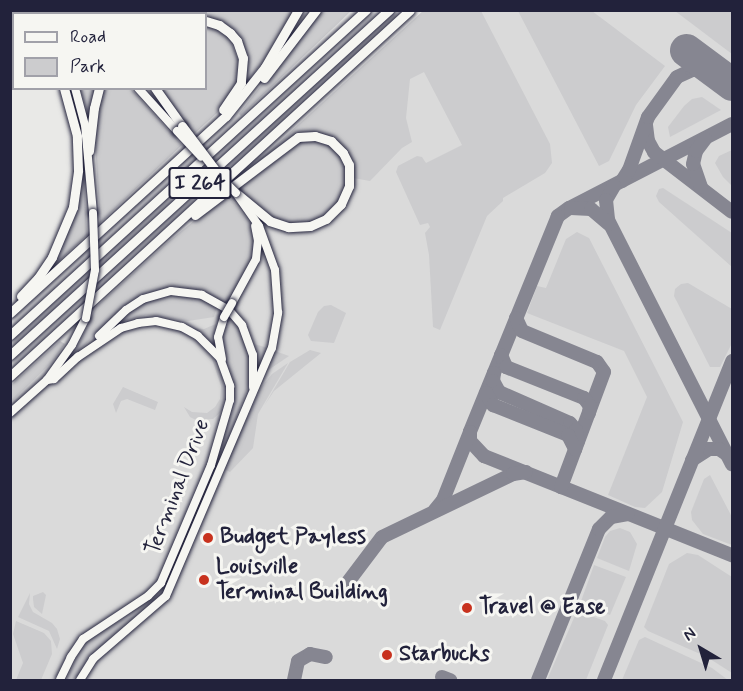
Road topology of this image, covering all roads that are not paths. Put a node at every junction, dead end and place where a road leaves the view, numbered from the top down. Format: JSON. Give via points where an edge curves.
{"nodes":[{"id":1,"x":298,"y":10,"type":"edge"},
{"id":2,"x":315,"y":10,"type":"edge"},
{"id":3,"x":359,"y":10,"type":"edge"},
{"id":4,"x":366,"y":10,"type":"edge"},
{"id":5,"x":389,"y":10,"type":"edge"},
{"id":6,"x":410,"y":10,"type":"edge"},
{"id":7,"x":416,"y":10,"type":"edge"},
{"id":8,"x":207,"y":21,"type":"edge"},
{"id":9,"x":282,"y":88,"type":"junction"},
{"id":10,"x":65,"y":90,"type":"edge"},
{"id":11,"x":76,"y":90,"type":"edge"},
{"id":12,"x":98,"y":90,"type":"edge"},
{"id":13,"x":140,"y":90,"type":"edge"},
{"id":14,"x":156,"y":90,"type":"edge"},
{"id":15,"x":320,"y":94,"type":"junction"},
{"id":16,"x":180,"y":128,"type":"junction"},
{"id":17,"x":209,"y":131,"type":"junction"},
{"id":18,"x":194,"y":144,"type":"junction"},
{"id":19,"x":89,"y":151,"type":"junction"},
{"id":20,"x":219,"y":175,"type":"joint"},
{"id":21,"x":236,"y":193,"type":"junction"},
{"id":22,"x":248,"y":211,"type":"junction"},
{"id":23,"x":175,"y":228,"type":"junction"},
{"id":24,"x":10,"y":306,"type":"edge"},
{"id":25,"x":10,"y":314,"type":"edge"},
{"id":26,"x":10,"y":335,"type":"edge"},
{"id":27,"x":10,"y":355,"type":"edge"},
{"id":28,"x":78,"y":357,"type":"junction"},
{"id":29,"x":225,"y":368,"type":"junction"},
{"id":30,"x":10,"y":376,"type":"edge"},
{"id":31,"x":47,"y":380,"type":"junction"},
{"id":32,"x":252,"y":393,"type":"junction"},
{"id":33,"x":10,"y":413,"type":"edge"},
{"id":34,"x":60,"y":681,"type":"edge"},
{"id":35,"x":80,"y":681,"type":"edge"}],
"edges":[{"from":1,"to":17,"type":"highway","via":[[257,79]]},
{"from":2,"to":17,"type":"highway","via":[[251,94]]},
{"from":3,"to":9,"type":"highway","via":[[287,75]]},
{"from":4,"to":9,"type":"highway","number":"I 264"},
{"from":5,"to":27,"type":"highway","number":"I 264"},
{"from":6,"to":15,"type":"highway"},
{"from":7,"to":15,"type":"highway","via":[[328,91]]},
{"from":8,"to":18,"type":"highway","via":[[225,29],[237,41],[244,70],[238,90]]},
{"from":9,"to":26,"type":"highway","number":"I 264"},
{"from":10,"to":24,"type":"highway","via":[[77,136],[73,207],[52,257],[38,278]]},
{"from":11,"to":19,"type":"main road","name":"Terminal Drive"},
{"from":12,"to":19,"type":"highway"},
{"from":13,"to":16,"type":"main road"},
{"from":14,"to":16,"type":"highway"},
{"from":15,"to":23,"type":"highway"},
{"from":16,"to":20,"type":"highway","bridge":true},
{"from":17,"to":18,"type":"highway"},
{"from":18,"to":25,"type":"highway"},
{"from":19,"to":31,"type":"main road","name":"Terminal Drive","bridge":true,"via":[[95,270],[86,318]]},
{"from":20,"to":21,"type":"main road","bridge":true},
{"from":21,"to":22,"type":"main road"},
{"from":21,"to":23,"type":"highway","via":[[270,222],[288,227],[310,226],[326,219],[341,204],[349,186],[349,165],[331,141],[315,136],[298,137]]},
{"from":22,"to":29,"type":"main road","bridge":true,"via":[[258,251],[218,337]]},
{"from":22,"to":32,"type":"main road","via":[[273,258],[278,298],[274,341]]},
{"from":23,"to":30,"type":"highway"},
{"from":28,"to":29,"type":"main road","name":"Terminal Drive","via":[[121,328],[156,321],[182,327],[198,336]]},
{"from":28,"to":31,"type":"main road","name":"Terminal Drive","via":[[54,379]]},
{"from":28,"to":32,"type":"main road","via":[[137,302],[171,291],[196,293],[230,311],[242,325],[254,359]]},
{"from":29,"to":34,"type":"main road","name":"Terminal Drive","via":[[230,400],[211,465],[161,583],[83,639]]},
{"from":31,"to":33,"type":"main road","name":"Terminal Drive"},
{"from":32,"to":35,"type":"main road","via":[[166,596],[93,659]]}]}
